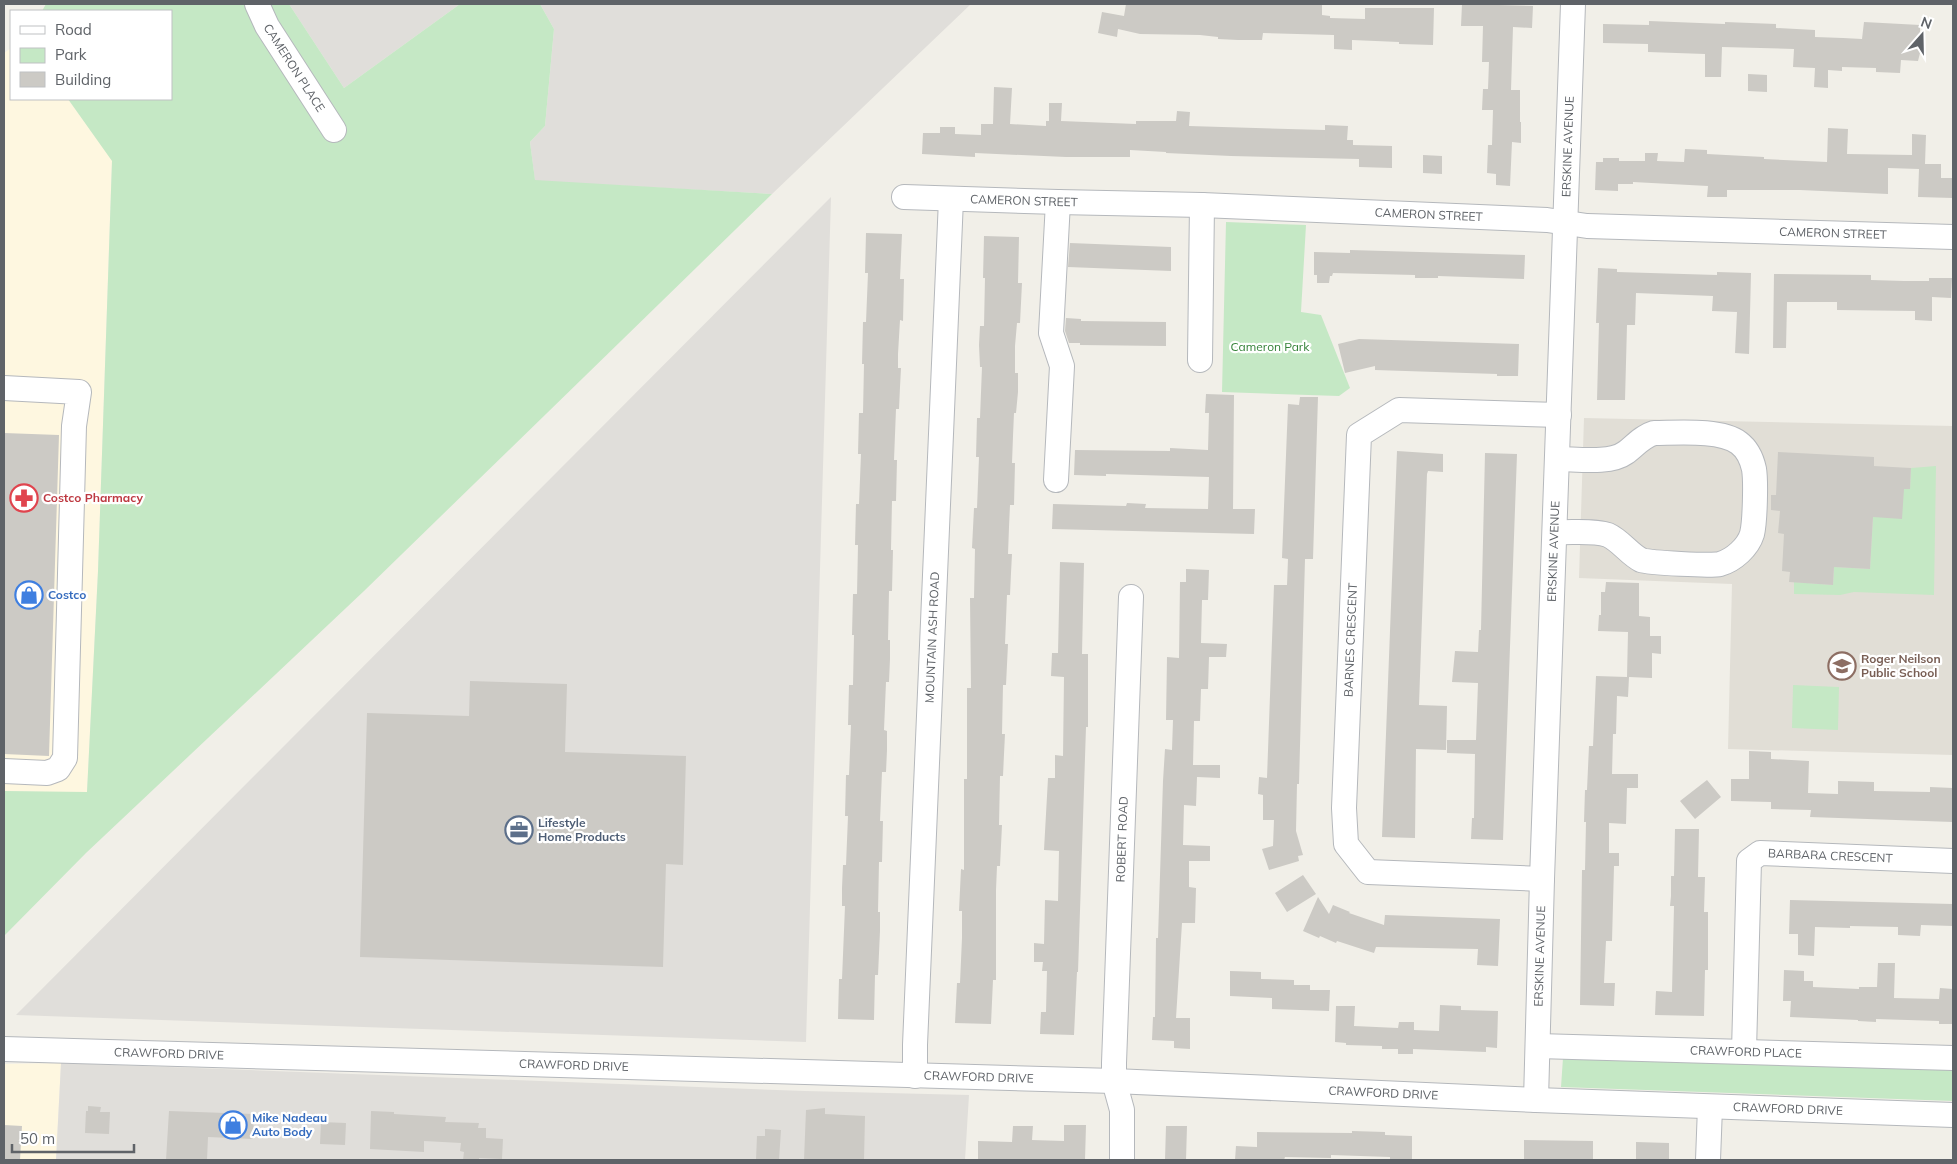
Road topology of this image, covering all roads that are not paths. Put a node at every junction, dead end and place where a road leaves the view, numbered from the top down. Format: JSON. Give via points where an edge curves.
{"nodes":[{"id":1,"x":257,"y":4,"type":"edge"},
{"id":2,"x":1573,"y":4,"type":"edge"},
{"id":3,"x":334,"y":130,"type":"dead end"},
{"id":4,"x":904,"y":197,"type":"dead end"},
{"id":5,"x":951,"y":199,"type":"junction"},
{"id":6,"x":1058,"y":202,"type":"junction"},
{"id":7,"x":1202,"y":205,"type":"junction"},
{"id":8,"x":1564,"y":222,"type":"junction"},
{"id":9,"x":1953,"y":237,"type":"edge"},
{"id":10,"x":1200,"y":360,"type":"dead end"},
{"id":11,"x":4,"y":388,"type":"edge"},
{"id":12,"x":1559,"y":414,"type":"junction"},
{"id":13,"x":1558,"y":459,"type":"junction"},
{"id":14,"x":1056,"y":480,"type":"dead end"},
{"id":15,"x":1555,"y":532,"type":"junction"},
{"id":16,"x":1131,"y":597,"type":"dead end"},
{"id":17,"x":4,"y":772,"type":"edge"},
{"id":18,"x":1953,"y":861,"type":"edge"},
{"id":19,"x":1542,"y":879,"type":"junction"},
{"id":20,"x":1538,"y":1046,"type":"junction"},
{"id":21,"x":4,"y":1049,"type":"edge"},
{"id":22,"x":1744,"y":1051,"type":"junction"},
{"id":23,"x":1953,"y":1058,"type":"edge"},
{"id":24,"x":915,"y":1076,"type":"junction"},
{"id":25,"x":1114,"y":1081,"type":"junction"},
{"id":26,"x":1536,"y":1100,"type":"junction"},
{"id":27,"x":1710,"y":1106,"type":"junction"},
{"id":28,"x":1953,"y":1115,"type":"edge"},
{"id":29,"x":1122,"y":1160,"type":"edge"},
{"id":30,"x":1708,"y":1160,"type":"edge"}],
"edges":[{"from":1,"to":3,"type":"street","name":"CAMERON PLACE","via":[[267,26]]},
{"from":2,"to":8,"type":"street","name":"ERSKINE AVENUE"},
{"from":4,"to":5,"type":"street","name":"CAMERON STREET"},
{"from":5,"to":6,"type":"street","name":"CAMERON STREET"},
{"from":5,"to":24,"type":"street","name":"MOUNTAIN ASH ROAD"},
{"from":6,"to":7,"type":"street","name":"CAMERON STREET"},
{"from":6,"to":14,"type":"street","via":[[1051,333],[1062,366]]},
{"from":7,"to":8,"type":"street","name":"CAMERON STREET"},
{"from":7,"to":10,"type":"street"},
{"from":8,"to":9,"type":"street","name":"CAMERON STREET","via":[[1586,226]]},
{"from":8,"to":12,"type":"street","name":"ERSKINE AVENUE"},
{"from":11,"to":17,"type":"street","via":[[79,392],[74,436],[65,758],[58,769],[47,773]]},
{"from":12,"to":13,"type":"street","name":"ERSKINE AVENUE"},
{"from":12,"to":19,"type":"street","name":"BARNES CRESCENT","via":[[1399,410],[1359,435],[1346,742],[1346,844],[1368,872]]},
{"from":13,"to":15,"type":"street","name":"ERSKINE AVENUE"},
{"from":13,"to":15,"type":"street","via":[[1616,457],[1654,433],[1724,436],[1739,443],[1750,456],[1754,470],[1753,524],[1745,548],[1720,564],[1654,563],[1642,560],[1606,534]]},
{"from":15,"to":19,"type":"street","name":"ERSKINE AVENUE"},
{"from":16,"to":25,"type":"street","name":"ROBERT ROAD"},
{"from":18,"to":22,"type":"street","name":"BARBARA CRESCENT","via":[[1760,853],[1749,861]]},
{"from":19,"to":20,"type":"street","name":"ERSKINE AVENUE"},
{"from":20,"to":22,"type":"street","name":"CRAWFORD PLACE"},
{"from":20,"to":26,"type":"street","name":"ERSKINE AVENUE"},
{"from":21,"to":24,"type":"street","name":"CRAWFORD DRIVE"},
{"from":22,"to":23,"type":"street","name":"CRAWFORD PLACE"},
{"from":24,"to":25,"type":"street","name":"CRAWFORD DRIVE"},
{"from":25,"to":26,"type":"street","name":"CRAWFORD DRIVE"},
{"from":25,"to":29,"type":"street","name":"ROBERT ROAD","via":[[1122,1110]]},
{"from":26,"to":27,"type":"street","name":"CRAWFORD DRIVE"},
{"from":27,"to":28,"type":"street","name":"CRAWFORD DRIVE"},
{"from":27,"to":30,"type":"street"}]}
